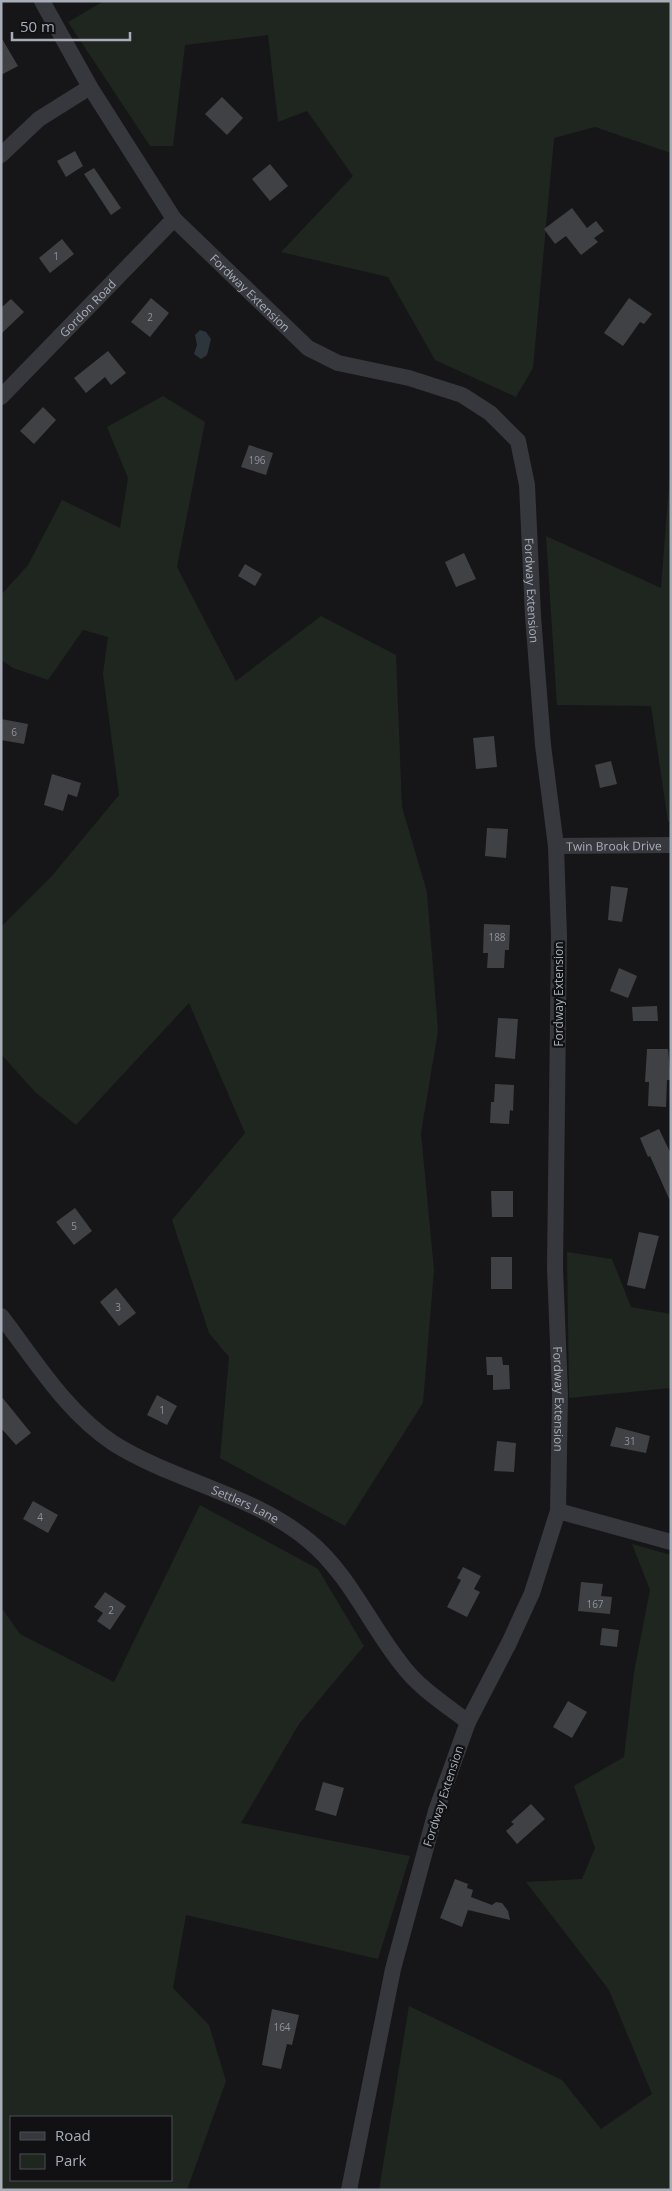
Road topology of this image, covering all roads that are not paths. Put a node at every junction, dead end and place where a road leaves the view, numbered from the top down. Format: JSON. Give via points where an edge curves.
{"nodes":[{"id":1,"x":42,"y":1,"type":"edge"},
{"id":2,"x":90,"y":87,"type":"junction"},
{"id":3,"x":1,"y":155,"type":"edge"},
{"id":4,"x":174,"y":219,"type":"junction"},
{"id":5,"x":1,"y":397,"type":"edge"},
{"id":6,"x":671,"y":845,"type":"edge"},
{"id":7,"x":556,"y":846,"type":"junction"},
{"id":8,"x":1,"y":1316,"type":"edge"},
{"id":9,"x":558,"y":1511,"type":"junction"},
{"id":10,"x":671,"y":1542,"type":"edge"},
{"id":11,"x":468,"y":1722,"type":"junction"},
{"id":12,"x":349,"y":2190,"type":"edge"}],
"edges":[{"from":1,"to":2,"type":"street","name":"Fordway Extension"},
{"from":2,"to":3,"type":"street","via":[[39,119]]},
{"from":2,"to":4,"type":"street","name":"Fordway Extension"},
{"from":4,"to":5,"type":"street","name":"Gordon Road"},
{"from":4,"to":7,"type":"street","name":"Fordway Extension","via":[[308,348],[338,362],[409,378],[462,395],[490,413],[518,441],[527,485],[543,745]]},
{"from":6,"to":7,"type":"street","name":"Twin Brook Drive"},
{"from":7,"to":9,"type":"street","name":"Fordway Extension","via":[[559,1012],[555,1268],[560,1394]]},
{"from":8,"to":11,"type":"street","name":"Settlers Lane","via":[[58,1390],[98,1432],[145,1460],[261,1510],[311,1543],[345,1580],[403,1667]]},
{"from":9,"to":10,"type":"street"},
{"from":9,"to":11,"type":"street","name":"Fordway Extension","via":[[532,1593]]},
{"from":11,"to":12,"type":"street","name":"Fordway Extension","via":[[436,1811],[393,1969]]}]}
